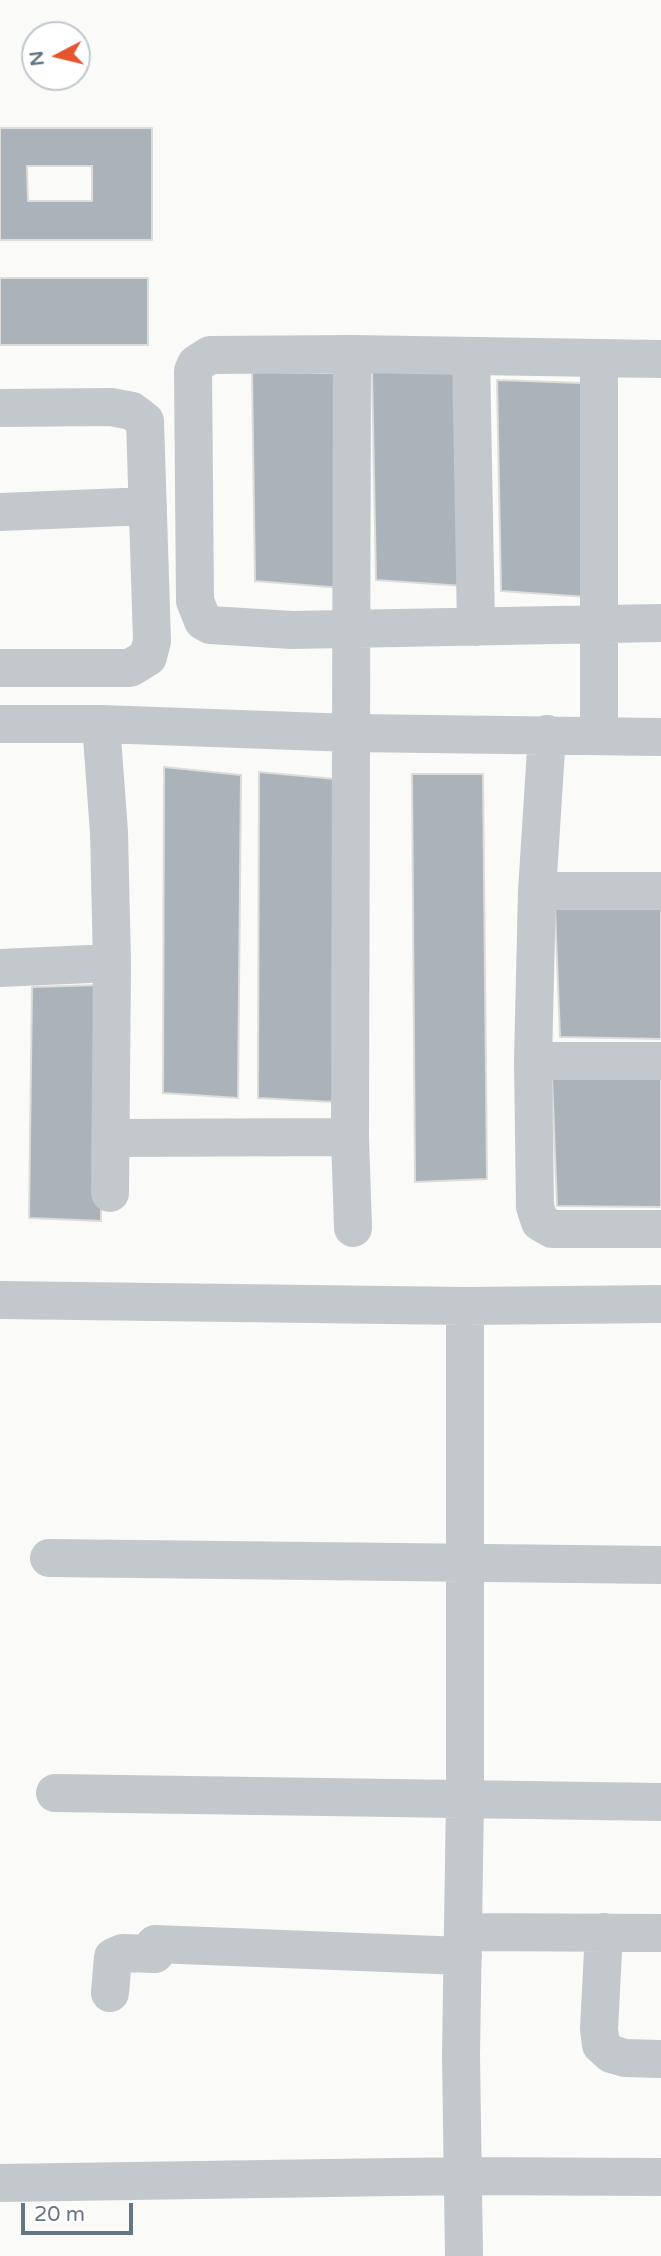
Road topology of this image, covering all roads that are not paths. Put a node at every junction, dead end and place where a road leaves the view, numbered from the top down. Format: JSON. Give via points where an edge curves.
{"nodes":[{"id":1,"x":352,"y":354,"type":"junction"},
{"id":2,"x":471,"y":356,"type":"junction"},
{"id":3,"x":599,"y":358,"type":"junction"},
{"id":4,"x":661,"y":359,"type":"edge"},
{"id":5,"x":0,"y":408,"type":"edge"},
{"id":6,"x":148,"y":506,"type":"junction"},
{"id":7,"x":0,"y":512,"type":"edge"},
{"id":8,"x":661,"y":623,"type":"edge"},
{"id":9,"x":601,"y":625,"type":"junction"},
{"id":10,"x":477,"y":627,"type":"junction"},
{"id":11,"x":352,"y":629,"type":"junction"},
{"id":12,"x":0,"y":668,"type":"edge"},
{"id":13,"x":0,"y":724,"type":"edge"},
{"id":14,"x":100,"y":724,"type":"junction"},
{"id":15,"x":351,"y":733,"type":"junction"},
{"id":16,"x":547,"y":734,"type":"junction"},
{"id":17,"x":599,"y":735,"type":"junction"},
{"id":18,"x":661,"y":737,"type":"edge"},
{"id":19,"x":537,"y":891,"type":"junction"},
{"id":20,"x":661,"y":891,"type":"edge"},
{"id":21,"x":112,"y":963,"type":"junction"},
{"id":22,"x":0,"y":968,"type":"edge"},
{"id":23,"x":533,"y":1061,"type":"junction"},
{"id":24,"x":661,"y":1061,"type":"edge"},
{"id":25,"x":350,"y":1137,"type":"junction"},
{"id":26,"x":111,"y":1138,"type":"junction"},
{"id":27,"x":110,"y":1193,"type":"dead end"},
{"id":28,"x":353,"y":1228,"type":"dead end"},
{"id":29,"x":661,"y":1228,"type":"edge"},
{"id":30,"x":0,"y":1300,"type":"edge"},
{"id":31,"x":661,"y":1304,"type":"edge"},
{"id":32,"x":465,"y":1306,"type":"junction"},
{"id":33,"x":49,"y":1558,"type":"dead end"},
{"id":34,"x":465,"y":1562,"type":"junction"},
{"id":35,"x":661,"y":1565,"type":"edge"},
{"id":36,"x":55,"y":1793,"type":"dead end"},
{"id":37,"x":465,"y":1799,"type":"junction"},
{"id":38,"x":661,"y":1802,"type":"edge"},
{"id":39,"x":604,"y":1933,"type":"junction"},
{"id":40,"x":661,"y":1933,"type":"edge"},
{"id":41,"x":463,"y":1944,"type":"junction"},
{"id":42,"x":110,"y":1993,"type":"dead end"},
{"id":43,"x":661,"y":2059,"type":"edge"},
{"id":44,"x":463,"y":2176,"type":"junction"},
{"id":45,"x":661,"y":2177,"type":"edge"},
{"id":46,"x":0,"y":2183,"type":"edge"},
{"id":47,"x":464,"y":2256,"type":"edge"}],
"edges":[{"from":1,"to":2,"type":"street"},
{"from":1,"to":11,"type":"street"},
{"from":1,"to":11,"type":"street","via":[[210,355],[196,364],[193,377],[195,601],[204,621],[292,630]]},
{"from":2,"to":3,"type":"street"},
{"from":2,"to":10,"type":"street"},
{"from":3,"to":4,"type":"street"},
{"from":3,"to":9,"type":"street"},
{"from":5,"to":6,"type":"street","via":[[111,407],[132,411],[145,421]]},
{"from":6,"to":7,"type":"street"},
{"from":6,"to":12,"type":"street","via":[[152,641],[148,657],[130,668]]},
{"from":8,"to":9,"type":"street"},
{"from":9,"to":10,"type":"street"},
{"from":9,"to":17,"type":"street"},
{"from":10,"to":11,"type":"street"},
{"from":11,"to":15,"type":"street"},
{"from":13,"to":14,"type":"street"},
{"from":14,"to":15,"type":"street"},
{"from":14,"to":21,"type":"street","via":[[109,832]]},
{"from":15,"to":16,"type":"street"},
{"from":15,"to":25,"type":"street"},
{"from":16,"to":17,"type":"street"},
{"from":16,"to":19,"type":"street"},
{"from":17,"to":18,"type":"street"},
{"from":19,"to":20,"type":"street"},
{"from":19,"to":23,"type":"street"},
{"from":21,"to":22,"type":"street"},
{"from":21,"to":26,"type":"street"},
{"from":23,"to":24,"type":"street"},
{"from":23,"to":29,"type":"street","via":[[535,1207],[540,1222],[552,1229]]},
{"from":25,"to":26,"type":"street"},
{"from":25,"to":28,"type":"street"},
{"from":26,"to":27,"type":"street"},
{"from":30,"to":32,"type":"street"},
{"from":31,"to":32,"type":"street"},
{"from":32,"to":34,"type":"street"},
{"from":33,"to":34,"type":"street"},
{"from":34,"to":35,"type":"street"},
{"from":34,"to":37,"type":"street"},
{"from":36,"to":37,"type":"street"},
{"from":37,"to":38,"type":"street"},
{"from":37,"to":41,"type":"street"},
{"from":39,"to":40,"type":"street"},
{"from":39,"to":41,"type":"street"},
{"from":39,"to":43,"type":"street","via":[[601,2045],[625,2058]]},
{"from":41,"to":42,"type":"street","via":[[155,1944],[155,1954],[113,1957]]},
{"from":41,"to":44,"type":"street"},
{"from":44,"to":45,"type":"street"},
{"from":44,"to":46,"type":"street"},
{"from":44,"to":47,"type":"street"}]}
